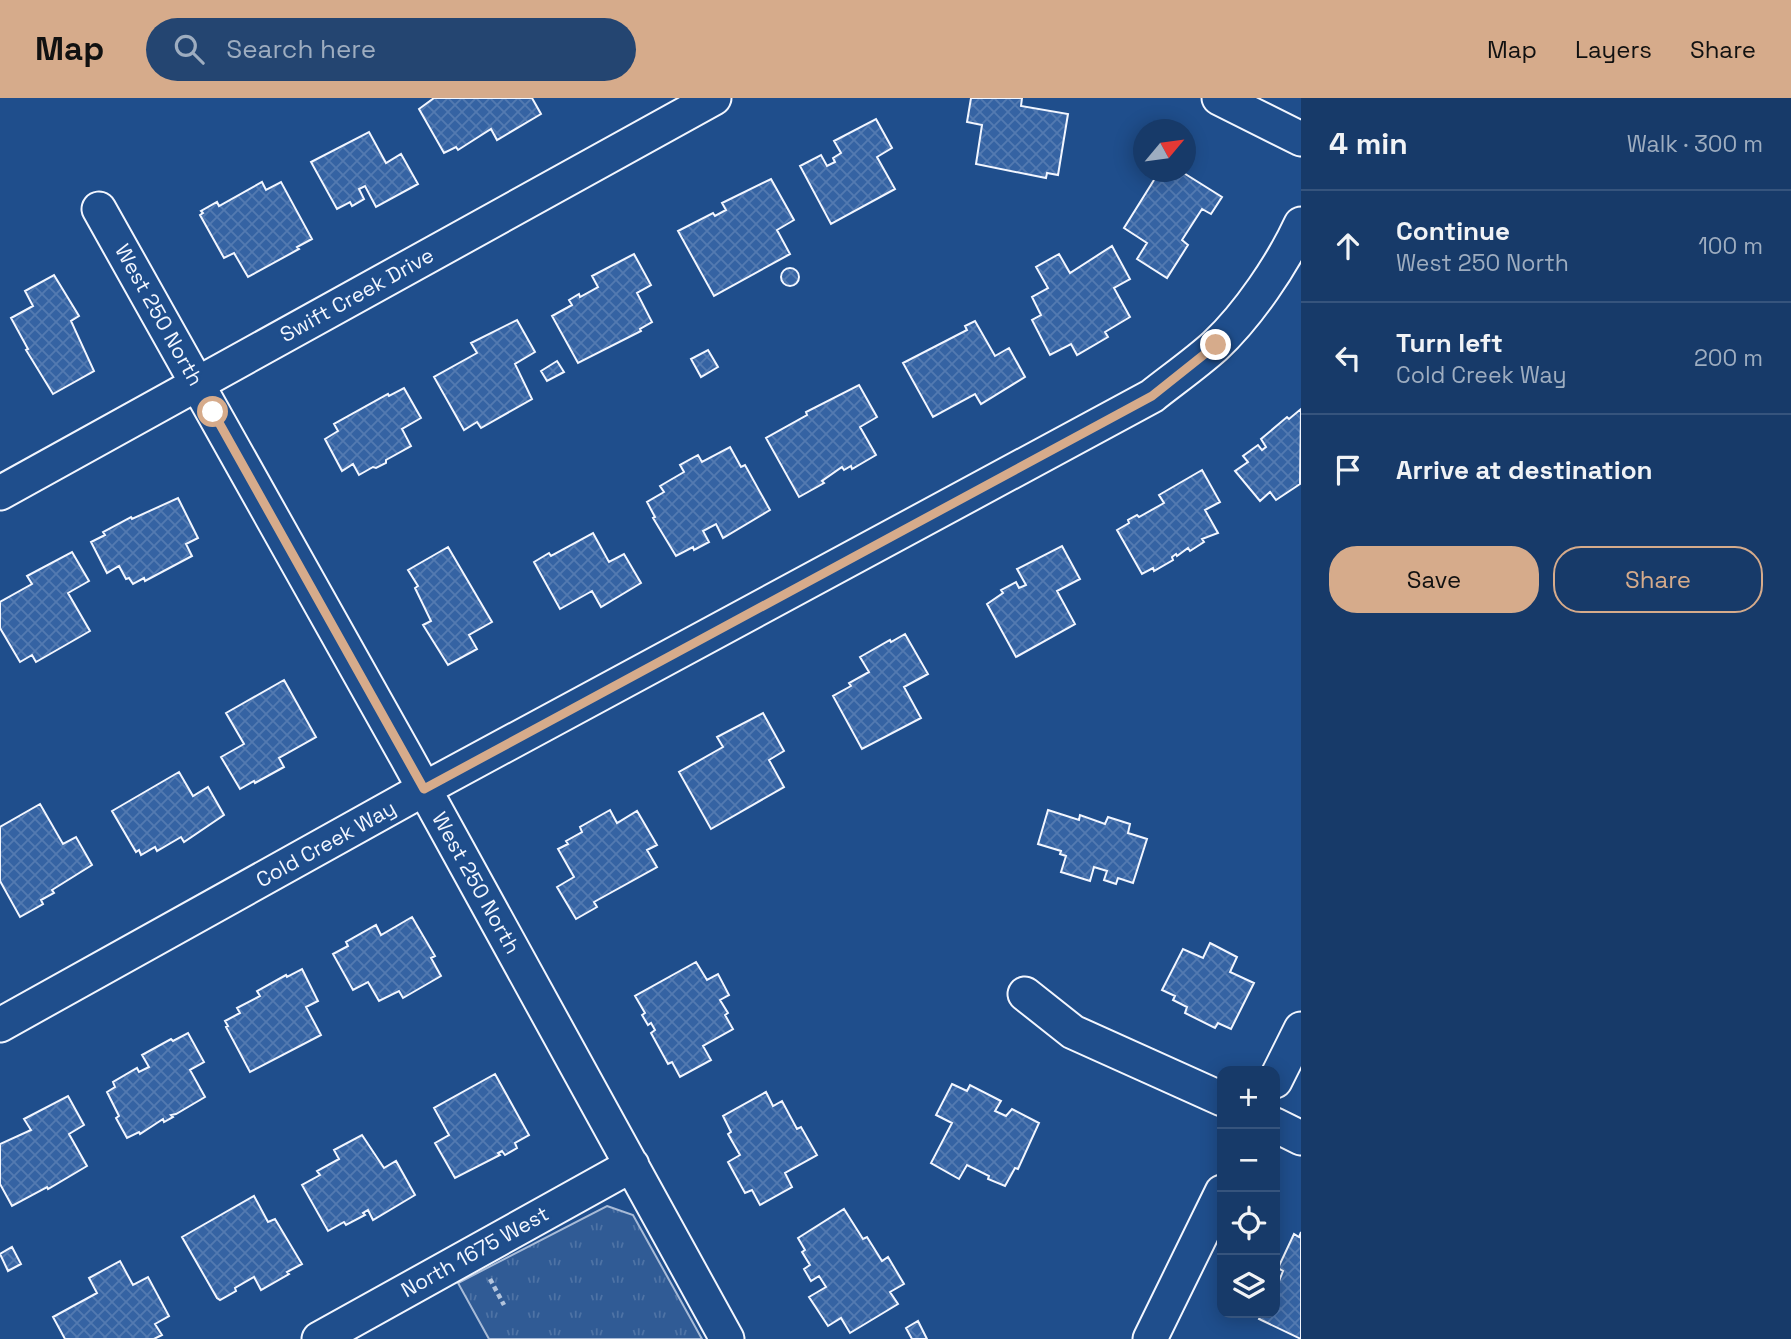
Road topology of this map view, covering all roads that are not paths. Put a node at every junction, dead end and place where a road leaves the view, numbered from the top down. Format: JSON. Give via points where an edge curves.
{"nodes":[{"id":1,"x":714,"y":98,"type":"edge"},
{"id":2,"x":1219,"y":98,"type":"edge"},
{"id":3,"x":1301,"y":139,"type":"edge"},
{"id":4,"x":99,"y":209,"type":"dead end"},
{"id":5,"x":1301,"y":224,"type":"edge"},
{"id":6,"x":197,"y":383,"type":"junction"},
{"id":7,"x":0,"y":493,"type":"edge"},
{"id":8,"x":424,"y":789,"type":"junction"},
{"id":9,"x":1025,"y":994,"type":"dead end"},
{"id":10,"x":0,"y":1025,"type":"edge"},
{"id":11,"x":1301,"y":1029,"type":"edge"},
{"id":12,"x":1280,"y":1071,"type":"edge"},
{"id":13,"x":1217,"y":1097,"type":"edge"},
{"id":14,"x":1280,"y":1128,"type":"edge"},
{"id":15,"x":1301,"y":1138,"type":"edge"},
{"id":16,"x":632,"y":1165,"type":"junction"},
{"id":17,"x":1217,"y":1202,"type":"edge"},
{"id":18,"x":319,"y":1339,"type":"edge"},
{"id":19,"x":727,"y":1339,"type":"edge"},
{"id":20,"x":1150,"y":1339,"type":"edge"}],
"edges":[{"from":1,"to":6,"type":"street","name":"Swift Creek Drive"},
{"from":2,"to":3,"type":"street"},
{"from":4,"to":6,"type":"street","name":"West 250 North"},
{"from":5,"to":8,"type":"street","name":"Cold Creek Way","via":[[1286,255],[1216,345],[1152,396]]},
{"from":6,"to":7,"type":"street","name":"Swift Creek Drive"},
{"from":6,"to":8,"type":"street","name":"West 250 North"},
{"from":8,"to":10,"type":"street","name":"Cold Creek Way"},
{"from":8,"to":16,"type":"street","name":"West 250 North"},
{"from":9,"to":13,"type":"street","via":[[1073,1032]]},
{"from":11,"to":12,"type":"street"},
{"from":14,"to":15,"type":"street"},
{"from":16,"to":18,"type":"street","name":"North 1675 West"},
{"from":16,"to":19,"type":"street","name":"West 250 North"},
{"from":17,"to":20,"type":"street"}]}
